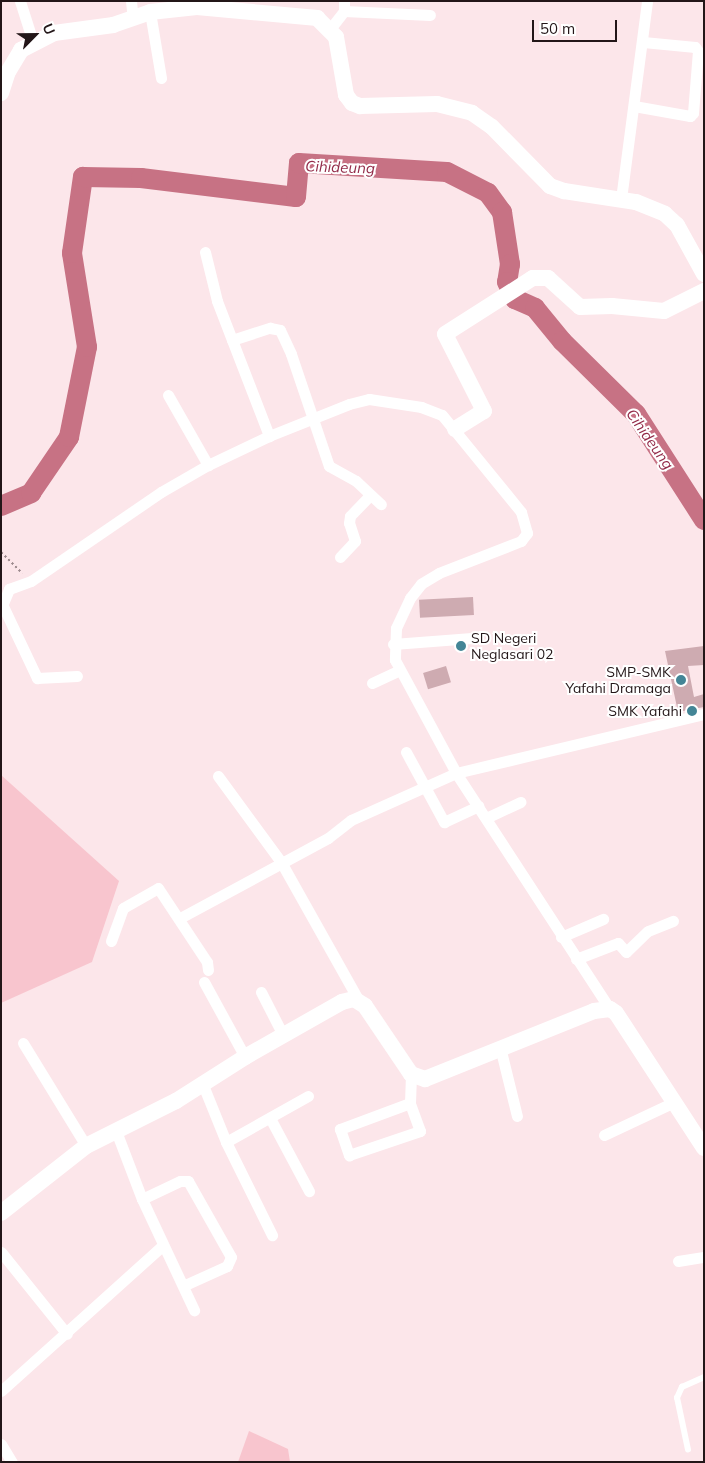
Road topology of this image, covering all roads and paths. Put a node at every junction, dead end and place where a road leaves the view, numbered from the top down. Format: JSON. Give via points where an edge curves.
{"nodes":[{"id":1,"x":20,"y":1,"type":"edge"},
{"id":2,"x":131,"y":1,"type":"edge"},
{"id":3,"x":647,"y":1,"type":"edge"},
{"id":4,"x":344,"y":6,"type":"edge"},
{"id":5,"x":271,"y":7,"type":"edge"},
{"id":6,"x":150,"y":12,"type":"junction"},
{"id":7,"x":430,"y":15,"type":"dead end"},
{"id":8,"x":133,"y":19,"type":"junction"},
{"id":9,"x":330,"y":28,"type":"junction"},
{"id":10,"x":32,"y":42,"type":"junction"},
{"id":11,"x":643,"y":42,"type":"junction"},
{"id":12,"x":161,"y":78,"type":"dead end"},
{"id":13,"x":2,"y":91,"type":"edge"},
{"id":14,"x":634,"y":106,"type":"junction"},
{"id":15,"x":621,"y":199,"type":"junction"},
{"id":16,"x":205,"y":252,"type":"dead end"},
{"id":17,"x":704,"y":274,"type":"edge"},
{"id":18,"x":704,"y":291,"type":"edge"},
{"id":19,"x":232,"y":340,"type":"junction"},
{"id":20,"x":168,"y":396,"type":"dead end"},
{"id":21,"x":314,"y":419,"type":"junction"},
{"id":22,"x":455,"y":429,"type":"junction"},
{"id":23,"x":269,"y":436,"type":"junction"},
{"id":24,"x":208,"y":464,"type":"junction"},
{"id":25,"x":370,"y":495,"type":"junction"},
{"id":26,"x":380,"y":504,"type":"dead end"},
{"id":27,"x":1,"y":552,"type":"edge"},
{"id":28,"x":340,"y":557,"type":"dead end"},
{"id":29,"x":31,"y":581,"type":"junction"},
{"id":30,"x":2,"y":607,"type":"edge"},
{"id":31,"x":472,"y":638,"type":"dead end"},
{"id":32,"x":393,"y":644,"type":"junction"},
{"id":33,"x":398,"y":671,"type":"junction"},
{"id":34,"x":77,"y":676,"type":"dead end"},
{"id":35,"x":372,"y":683,"type":"dead end"},
{"id":36,"x":704,"y":716,"type":"edge"},
{"id":37,"x":406,"y":752,"type":"dead end"},
{"id":38,"x":456,"y":773,"type":"junction"},
{"id":39,"x":218,"y":776,"type":"dead end"},
{"id":40,"x":425,"y":785,"type":"junction"},
{"id":41,"x":520,"y":802,"type":"dead end"},
{"id":42,"x":479,"y":806,"type":"junction"},
{"id":43,"x":486,"y":818,"type":"junction"},
{"id":44,"x":281,"y":862,"type":"junction"},
{"id":45,"x":180,"y":918,"type":"junction"},
{"id":46,"x":603,"y":919,"type":"dead end"},
{"id":47,"x":673,"y":920,"type":"dead end"},
{"id":48,"x":561,"y":938,"type":"junction"},
{"id":49,"x":111,"y":941,"type":"dead end"},
{"id":50,"x":576,"y":959,"type":"junction"},
{"id":51,"x":208,"y":970,"type":"dead end"},
{"id":52,"x":204,"y":982,"type":"dead end"},
{"id":53,"x":261,"y":992,"type":"dead end"},
{"id":54,"x":359,"y":1001,"type":"junction"},
{"id":55,"x":610,"y":1009,"type":"junction"},
{"id":56,"x":283,"y":1036,"type":"junction"},
{"id":57,"x":23,"y":1043,"type":"dead end"},
{"id":58,"x":500,"y":1047,"type":"junction"},
{"id":59,"x":245,"y":1057,"type":"junction"},
{"id":60,"x":411,"y":1074,"type":"junction"},
{"id":61,"x":203,"y":1085,"type":"junction"},
{"id":62,"x":308,"y":1096,"type":"dead end"},
{"id":63,"x":674,"y":1102,"type":"junction"},
{"id":64,"x":410,"y":1103,"type":"junction"},
{"id":65,"x":517,"y":1116,"type":"dead end"},
{"id":66,"x":270,"y":1118,"type":"junction"},
{"id":67,"x":116,"y":1131,"type":"junction"},
{"id":68,"x":604,"y":1135,"type":"dead end"},
{"id":69,"x":226,"y":1142,"type":"junction"},
{"id":70,"x":86,"y":1146,"type":"junction"},
{"id":71,"x":704,"y":1148,"type":"edge"},
{"id":72,"x":309,"y":1191,"type":"dead end"},
{"id":73,"x":142,"y":1199,"type":"junction"},
{"id":74,"x":1,"y":1214,"type":"edge"},
{"id":75,"x":272,"y":1235,"type":"dead end"},
{"id":76,"x":163,"y":1245,"type":"junction"},
{"id":77,"x":1,"y":1252,"type":"edge"},
{"id":78,"x":704,"y":1257,"type":"edge"},
{"id":79,"x":678,"y":1261,"type":"dead end"},
{"id":80,"x":183,"y":1286,"type":"junction"},
{"id":81,"x":194,"y":1310,"type":"dead end"},
{"id":82,"x":67,"y":1334,"type":"junction"},
{"id":83,"x":704,"y":1377,"type":"edge"},
{"id":84,"x":1,"y":1391,"type":"edge"},
{"id":85,"x":1,"y":1444,"type":"edge"},
{"id":86,"x":688,"y":1450,"type":"dead end"},
{"id":87,"x":12,"y":1462,"type":"edge"}],
"edges":[{"from":1,"to":10,"type":"street"},
{"from":2,"to":8,"type":"street"},
{"from":3,"to":11,"type":"street"},
{"from":4,"to":7,"type":"street"},
{"from":4,"to":9,"type":"street"},
{"from":5,"to":6,"type":"street","via":[[197,7]]},
{"from":5,"to":9,"type":"street","via":[[317,18]]},
{"from":6,"to":8,"type":"street"},
{"from":6,"to":12,"type":"street"},
{"from":8,"to":10,"type":"street","via":[[113,26],[54,33]]},
{"from":9,"to":15,"type":"street","via":[[338,45],[346,95],[352,104],[438,104],[462,108],[492,127],[550,186]]},
{"from":10,"to":13,"type":"street","via":[[16,57]]},
{"from":11,"to":14,"type":"street"},
{"from":11,"to":14,"type":"street","via":[[695,47],[698,51],[693,113],[690,116]]},
{"from":14,"to":15,"type":"street"},
{"from":15,"to":17,"type":"street","via":[[657,210],[672,220]]},
{"from":16,"to":19,"type":"street","via":[[217,301]]},
{"from":18,"to":22,"type":"street","via":[[664,311],[612,306],[580,308],[548,278],[533,278],[445,334],[484,412]]},
{"from":19,"to":21,"type":"street","via":[[270,328],[280,330]]},
{"from":19,"to":23,"type":"street"},
{"from":20,"to":24,"type":"street"},
{"from":21,"to":22,"type":"street","via":[[369,399],[442,414]]},
{"from":21,"to":23,"type":"street"},
{"from":21,"to":25,"type":"street","via":[[329,466],[356,482]]},
{"from":22,"to":32,"type":"street","via":[[521,512],[527,533],[520,541],[439,573],[421,584],[400,618]]},
{"from":23,"to":24,"type":"street"},
{"from":24,"to":29,"type":"street","via":[[161,492]]},
{"from":25,"to":26,"type":"street"},
{"from":25,"to":28,"type":"street","via":[[350,516],[355,541]]},
{"from":27,"to":29,"type":"path"},
{"from":29,"to":30,"type":"street","via":[[9,589]]},
{"from":30,"to":34,"type":"street","via":[[37,678]]},
{"from":31,"to":32,"type":"street"},
{"from":32,"to":33,"type":"street"},
{"from":33,"to":35,"type":"street"},
{"from":33,"to":38,"type":"street"},
{"from":36,"to":38,"type":"street"},
{"from":37,"to":40,"type":"street"},
{"from":38,"to":40,"type":"street"},
{"from":38,"to":42,"type":"street"},
{"from":39,"to":44,"type":"street"},
{"from":40,"to":42,"type":"street","via":[[446,823]]},
{"from":40,"to":44,"type":"street","via":[[351,820],[332,836]]},
{"from":41,"to":43,"type":"street"},
{"from":42,"to":43,"type":"street"},
{"from":43,"to":48,"type":"street"},
{"from":44,"to":45,"type":"street"},
{"from":44,"to":54,"type":"street"},
{"from":45,"to":49,"type":"street","via":[[156,888],[123,908]]},
{"from":45,"to":51,"type":"street","via":[[207,962]]},
{"from":46,"to":48,"type":"street"},
{"from":47,"to":50,"type":"street","via":[[648,931],[626,952],[618,942]]},
{"from":48,"to":50,"type":"street"},
{"from":50,"to":55,"type":"street"},
{"from":52,"to":59,"type":"street"},
{"from":53,"to":56,"type":"street"},
{"from":54,"to":56,"type":"street","via":[[342,1002]]},
{"from":54,"to":60,"type":"street"},
{"from":55,"to":58,"type":"street"},
{"from":55,"to":63,"type":"street","via":[[616,1013]]},
{"from":56,"to":59,"type":"street"},
{"from":57,"to":70,"type":"street"},
{"from":58,"to":60,"type":"street","via":[[431,1078],[420,1079]]},
{"from":58,"to":65,"type":"street"},
{"from":59,"to":61,"type":"street"},
{"from":60,"to":64,"type":"street"},
{"from":61,"to":67,"type":"street"},
{"from":61,"to":69,"type":"street"},
{"from":62,"to":66,"type":"street"},
{"from":63,"to":68,"type":"street"},
{"from":63,"to":71,"type":"street"},
{"from":64,"to":64,"type":"street","via":[[340,1129],[349,1155],[420,1131]]},
{"from":66,"to":69,"type":"street"},
{"from":66,"to":72,"type":"street"},
{"from":67,"to":70,"type":"street"},
{"from":67,"to":73,"type":"street"},
{"from":69,"to":75,"type":"street"},
{"from":70,"to":74,"type":"street"},
{"from":73,"to":76,"type":"street"},
{"from":73,"to":80,"type":"street","via":[[180,1181],[188,1181],[231,1257],[228,1266]]},
{"from":76,"to":80,"type":"street"},
{"from":76,"to":82,"type":"street"},
{"from":77,"to":82,"type":"street"},
{"from":78,"to":79,"type":"street"},
{"from":80,"to":81,"type":"street"},
{"from":82,"to":84,"type":"street"},
{"from":83,"to":86,"type":"lane","via":[[682,1387],[677,1398]]},
{"from":85,"to":87,"type":"street"}]}
